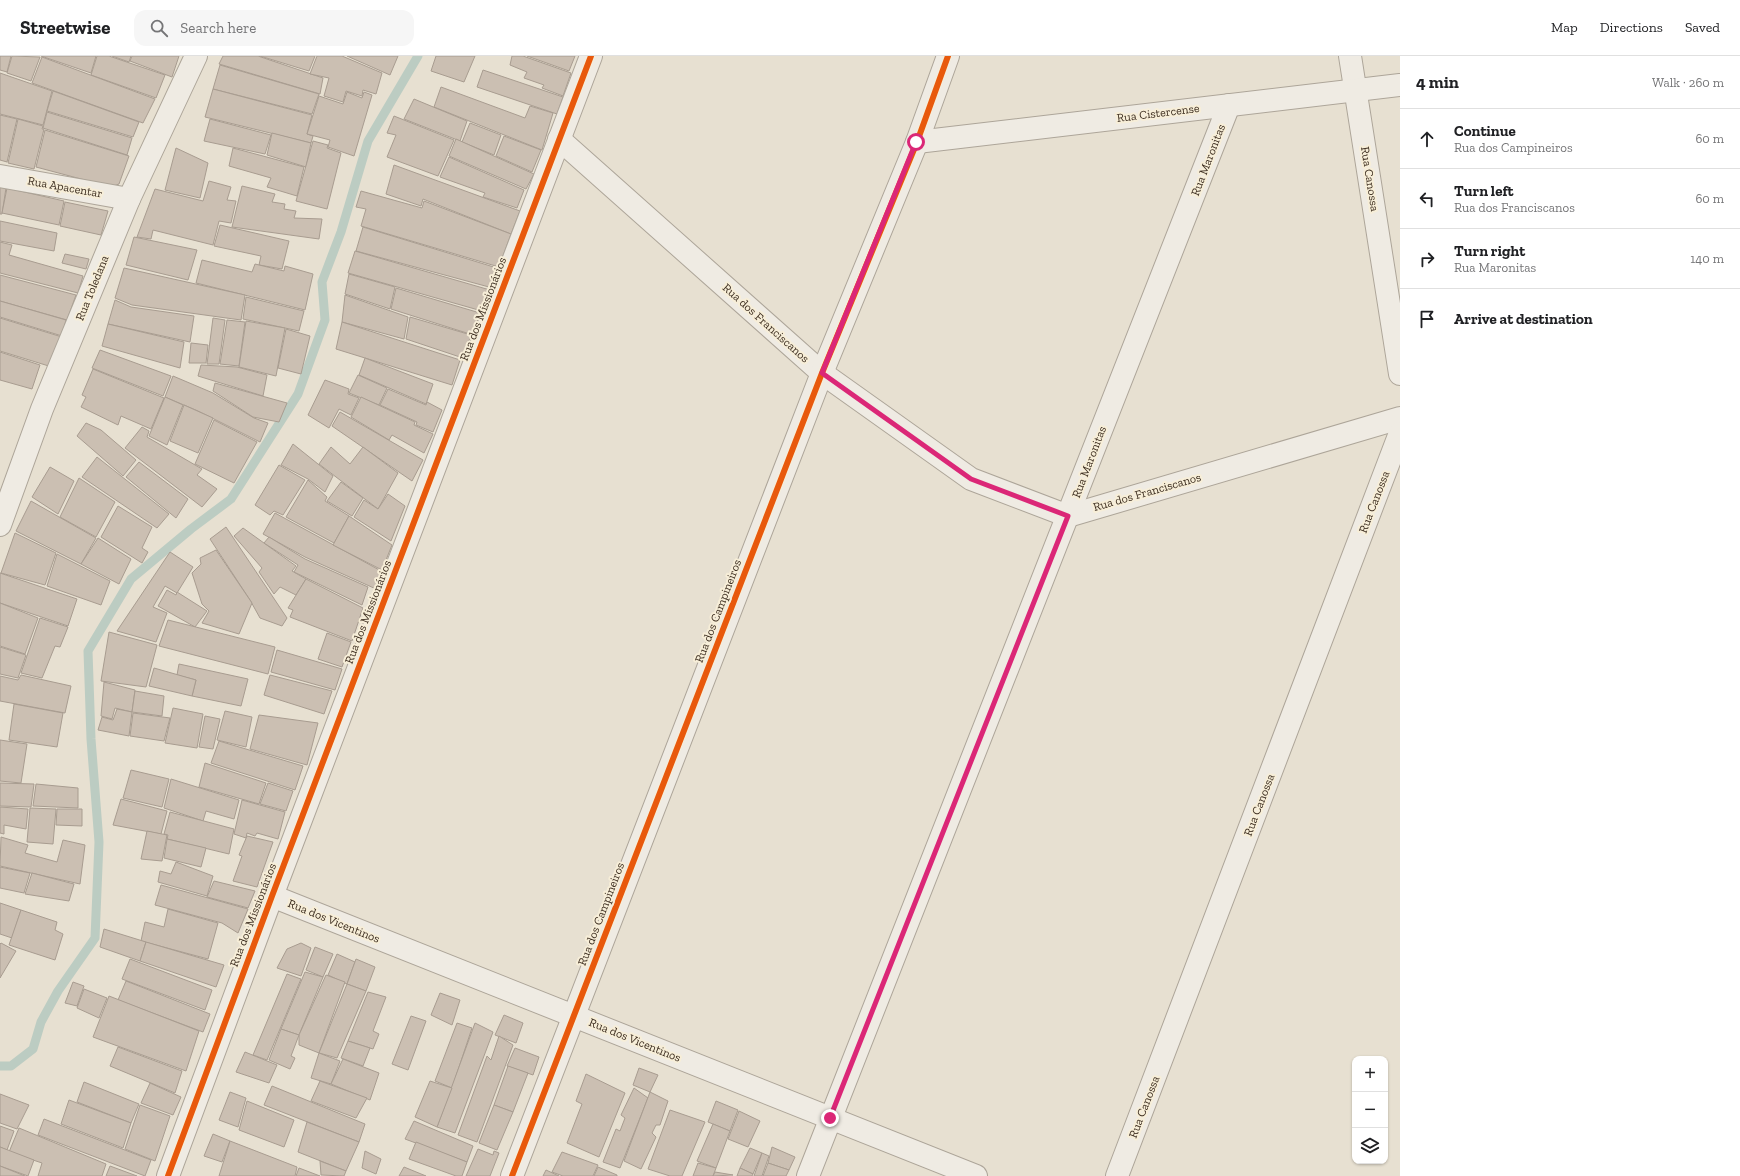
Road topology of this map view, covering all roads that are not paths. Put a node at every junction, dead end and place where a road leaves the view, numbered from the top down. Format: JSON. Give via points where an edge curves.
{"nodes":[{"id":1,"x":196,"y":56,"type":"edge"},
{"id":2,"x":591,"y":56,"type":"edge"},
{"id":3,"x":948,"y":56,"type":"edge"},
{"id":4,"x":1350,"y":56,"type":"edge"},
{"id":5,"x":1400,"y":84,"type":"edge"},
{"id":6,"x":1356,"y":91,"type":"junction"},
{"id":7,"x":1229,"y":105,"type":"junction"},
{"id":8,"x":559,"y":139,"type":"junction"},
{"id":9,"x":916,"y":142,"type":"junction"},
{"id":10,"x":0,"y":176,"type":"edge"},
{"id":11,"x":129,"y":199,"type":"junction"},
{"id":12,"x":822,"y":373,"type":"junction"},
{"id":13,"x":1400,"y":374,"type":"edge"},
{"id":14,"x":1400,"y":418,"type":"edge"},
{"id":15,"x":1400,"y":433,"type":"edge"},
{"id":16,"x":1068,"y":516,"type":"junction"},
{"id":17,"x":0,"y":525,"type":"edge"},
{"id":18,"x":272,"y":896,"type":"junction"},
{"id":19,"x":574,"y":1016,"type":"junction"},
{"id":20,"x":830,"y":1118,"type":"junction"},
{"id":21,"x":168,"y":1176,"type":"edge"},
{"id":22,"x":512,"y":1176,"type":"edge"},
{"id":23,"x":808,"y":1176,"type":"edge"},
{"id":24,"x":976,"y":1176,"type":"edge"},
{"id":25,"x":1117,"y":1176,"type":"edge"}],
"edges":[{"from":1,"to":11,"type":"street","name":"Rua Toledana"},
{"from":2,"to":8,"type":"street","name":"Rua dos Missionários"},
{"from":3,"to":9,"type":"street","name":"Rua dos Campineiros"},
{"from":4,"to":6,"type":"street","name":"Rua Canossa"},
{"from":5,"to":6,"type":"street","name":"Rua Cistercense"},
{"from":6,"to":7,"type":"street","name":"Rua Cistercense"},
{"from":6,"to":13,"type":"street","name":"Rua Canossa"},
{"from":7,"to":9,"type":"street","name":"Rua Cistercense"},
{"from":7,"to":16,"type":"street","name":"Rua Maronitas"},
{"from":8,"to":12,"type":"street","name":"Rua dos Franciscanos"},
{"from":8,"to":18,"type":"street","name":"Rua dos Missionários"},
{"from":9,"to":12,"type":"street","name":"Rua dos Campineiros"},
{"from":10,"to":11,"type":"street","name":"Rua Apacentar"},
{"from":11,"to":17,"type":"street","name":"Rua Toledana","via":[[42,410]]},
{"from":12,"to":16,"type":"street","name":"Rua dos Franciscanos","via":[[971,479]]},
{"from":12,"to":19,"type":"street","name":"Rua dos Campineiros"},
{"from":14,"to":16,"type":"street","name":"Rua dos Franciscanos"},
{"from":15,"to":25,"type":"street","name":"Rua Canossa"},
{"from":16,"to":20,"type":"street","name":"Rua Maronitas"},
{"from":18,"to":19,"type":"street","name":"Rua dos Vicentinos"},
{"from":18,"to":21,"type":"street","name":"Rua dos Missionários"},
{"from":19,"to":20,"type":"street","name":"Rua dos Vicentinos"},
{"from":19,"to":22,"type":"street","name":"Rua dos Campineiros"},
{"from":20,"to":23,"type":"street","name":"Rua Maronitas"},
{"from":20,"to":24,"type":"street","name":"Rua dos Vicentinos"}]}
